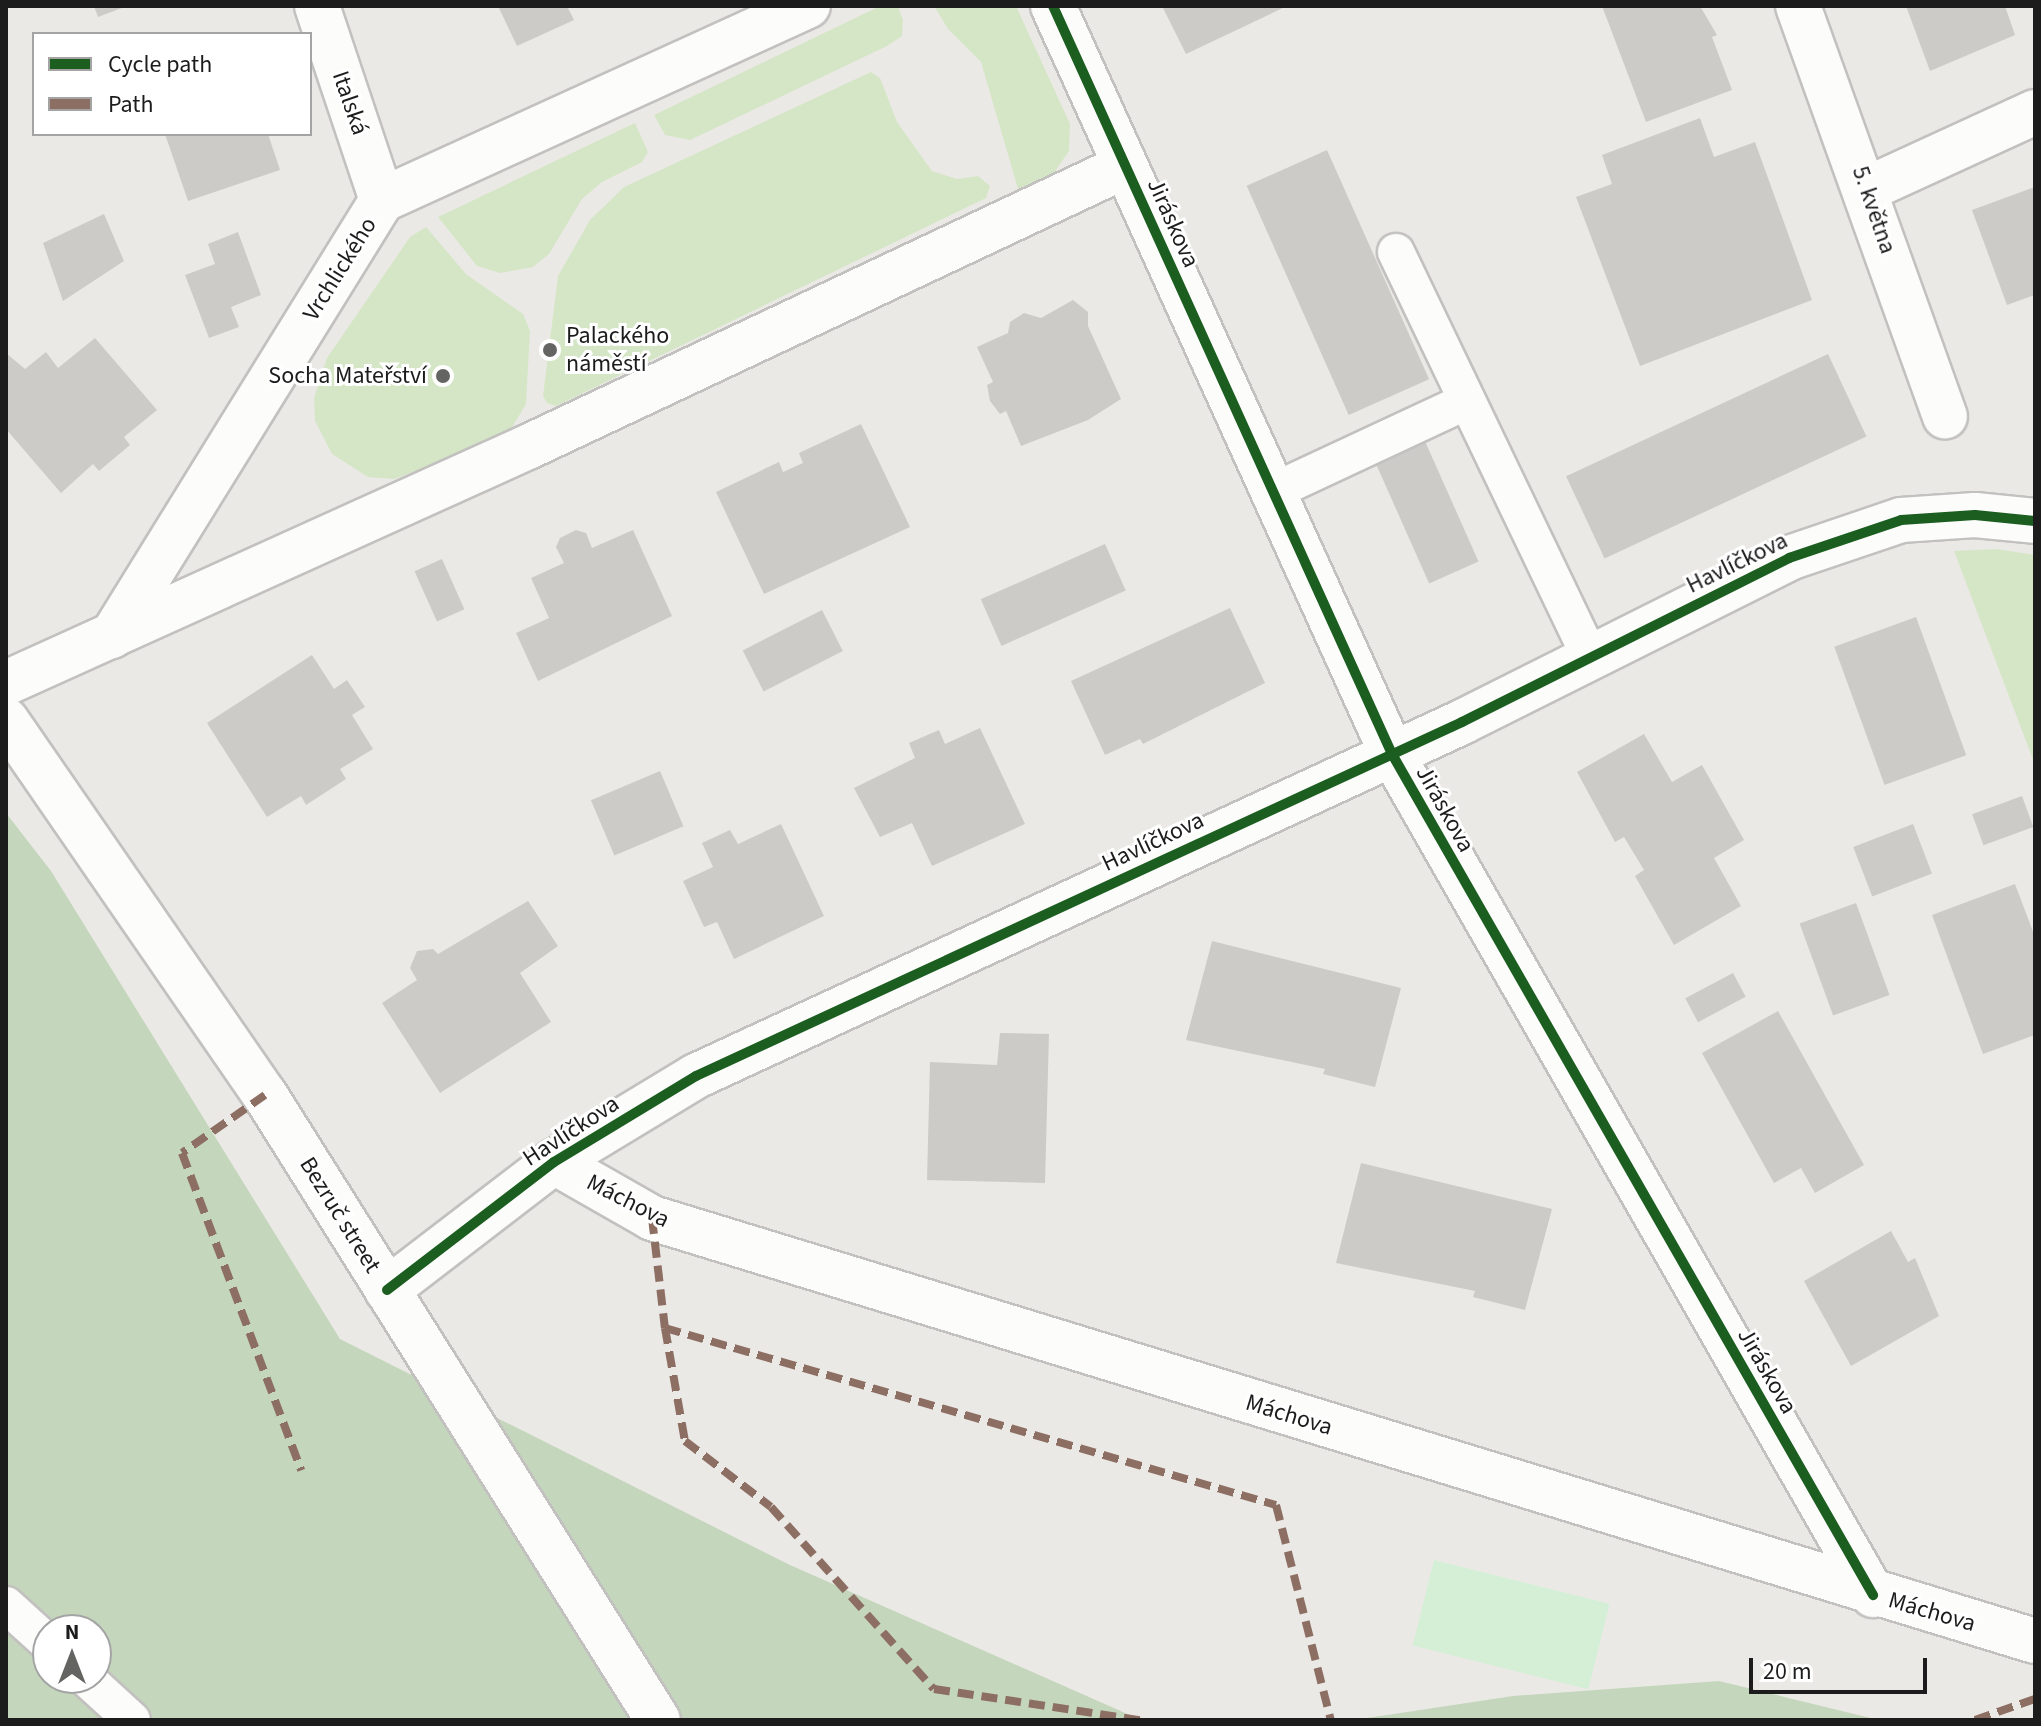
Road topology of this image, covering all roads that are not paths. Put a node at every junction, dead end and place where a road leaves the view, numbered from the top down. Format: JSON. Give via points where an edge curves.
{"nodes":[{"id":1,"x":317,"y":6,"type":"edge"},
{"id":2,"x":808,"y":6,"type":"edge"},
{"id":3,"x":1053,"y":6,"type":"edge"},
{"id":4,"x":1798,"y":6,"type":"edge"},
{"id":5,"x":2035,"y":112,"type":"edge"},
{"id":6,"x":1125,"y":166,"type":"junction"},
{"id":7,"x":1867,"y":189,"type":"junction"},
{"id":8,"x":382,"y":200,"type":"junction"},
{"id":9,"x":1396,"y":252,"type":"dead end"},
{"id":10,"x":1467,"y":401,"type":"junction"},
{"id":11,"x":1945,"y":416,"type":"dead end"},
{"id":12,"x":1272,"y":492,"type":"junction"},
{"id":13,"x":2035,"y":521,"type":"edge"},
{"id":14,"x":112,"y":636,"type":"junction"},
{"id":15,"x":1591,"y":659,"type":"junction"},
{"id":16,"x":6,"y":683,"type":"edge"},
{"id":17,"x":6,"y":720,"type":"edge"},
{"id":18,"x":1392,"y":754,"type":"junction"},
{"id":19,"x":554,"y":1162,"type":"junction"},
{"id":20,"x":387,"y":1290,"type":"junction"},
{"id":21,"x":1873,"y":1595,"type":"junction"},
{"id":22,"x":6,"y":1605,"type":"edge"},
{"id":23,"x":32,"y":1629,"type":"edge"},
{"id":24,"x":2035,"y":1641,"type":"edge"},
{"id":25,"x":104,"y":1694,"type":"edge"},
{"id":26,"x":132,"y":1720,"type":"edge"},
{"id":27,"x":658,"y":1720,"type":"edge"}],
"edges":[{"from":1,"to":8,"type":"street","name":"Italská"},
{"from":2,"to":8,"type":"street","name":"Vrchlického"},
{"from":3,"to":6,"type":"street","name":"Jiráskova"},
{"from":4,"to":7,"type":"street","name":"5. května"},
{"from":5,"to":7,"type":"street"},
{"from":6,"to":12,"type":"street","name":"Jiráskova"},
{"from":6,"to":14,"type":"street"},
{"from":7,"to":11,"type":"street","name":"5. května"},
{"from":8,"to":14,"type":"street","name":"Vrchlického"},
{"from":9,"to":10,"type":"lane"},
{"from":10,"to":12,"type":"lane"},
{"from":10,"to":15,"type":"lane"},
{"from":12,"to":18,"type":"street","name":"Jiráskova"},
{"from":13,"to":15,"type":"street","name":"Havlíčkova","via":[[1975,515],[1901,520],[1789,558]]},
{"from":14,"to":16,"type":"street"},
{"from":15,"to":18,"type":"street","name":"Havlíčkova"},
{"from":17,"to":20,"type":"street","name":"Bezruč street","via":[[265,1095]]},
{"from":18,"to":19,"type":"street","name":"Havlíčkova","via":[[696,1076]]},
{"from":18,"to":21,"type":"street","name":"Jiráskova"},
{"from":19,"to":20,"type":"street","name":"Havlíčkova"},
{"from":19,"to":21,"type":"street","name":"Máchova","via":[[652,1218]]},
{"from":20,"to":27,"type":"street","name":"Bezruč street"},
{"from":21,"to":24,"type":"street","name":"Máchova"},
{"from":22,"to":23,"type":"lane"},
{"from":25,"to":26,"type":"lane"}]}
